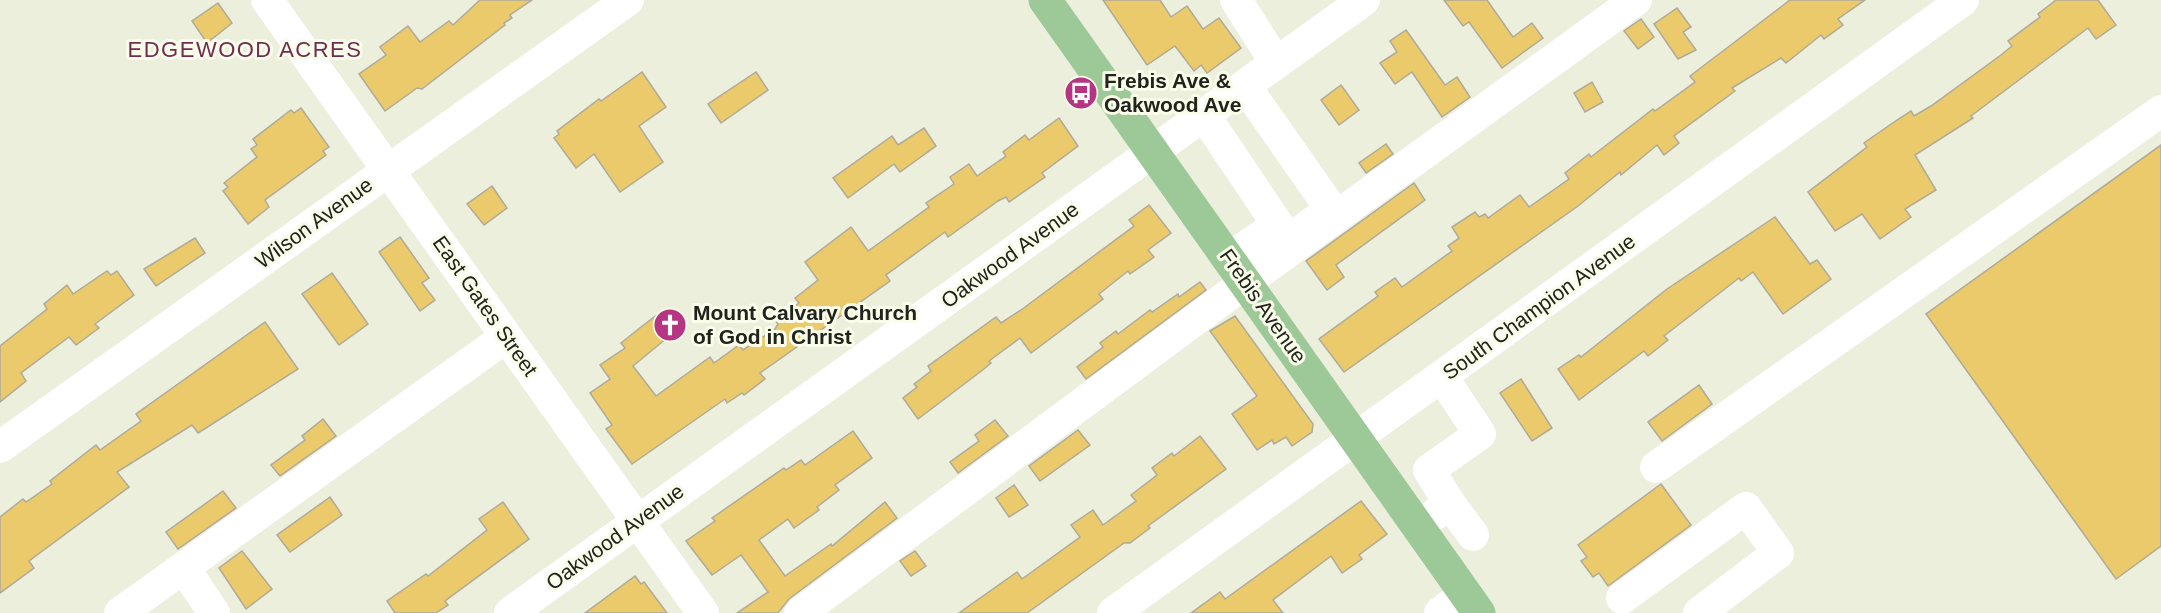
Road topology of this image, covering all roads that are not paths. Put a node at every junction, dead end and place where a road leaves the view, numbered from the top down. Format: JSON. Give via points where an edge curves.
{"nodes":[{"id":1,"x":268,"y":0,"type":"edge"},
{"id":2,"x":628,"y":0,"type":"edge"},
{"id":3,"x":1045,"y":0,"type":"edge"},
{"id":4,"x":1236,"y":0,"type":"edge"},
{"id":5,"x":1364,"y":0,"type":"edge"},
{"id":6,"x":1636,"y":0,"type":"edge"},
{"id":7,"x":1963,"y":0,"type":"edge"},
{"id":8,"x":1276,"y":63,"type":"junction"},
{"id":9,"x":1245,"y":86,"type":"junction"},
{"id":10,"x":2161,"y":111,"type":"edge"},
{"id":11,"x":1204,"y":115,"type":"junction"},
{"id":12,"x":1277,"y":132,"type":"junction"},
{"id":13,"x":1154,"y":152,"type":"junction"},
{"id":14,"x":1235,"y":161,"type":"junction"},
{"id":15,"x":390,"y":169,"type":"junction"},
{"id":16,"x":1278,"y":225,"type":"junction"},
{"id":17,"x":1238,"y":270,"type":"junction"},
{"id":18,"x":506,"y":337,"type":"junction"},
{"id":19,"x":1442,"y":377,"type":"junction"},
{"id":20,"x":1357,"y":438,"type":"junction"},
{"id":21,"x":0,"y":447,"type":"edge"},
{"id":22,"x":1656,"y":467,"type":"dead end"},
{"id":23,"x":1450,"y":504,"type":"junction"},
{"id":24,"x":637,"y":521,"type":"junction"},
{"id":25,"x":1419,"y":526,"type":"junction"},
{"id":26,"x":1473,"y":536,"type":"dead end"},
{"id":27,"x":184,"y":568,"type":"junction"},
{"id":28,"x":1473,"y":604,"type":"edge"},
{"id":29,"x":1619,"y":608,"type":"edge"},
{"id":30,"x":120,"y":613,"type":"edge"},
{"id":31,"x":214,"y":613,"type":"edge"},
{"id":32,"x":510,"y":613,"type":"edge"},
{"id":33,"x":703,"y":613,"type":"edge"},
{"id":34,"x":800,"y":613,"type":"edge"},
{"id":35,"x":1113,"y":613,"type":"edge"},
{"id":36,"x":1440,"y":613,"type":"edge"},
{"id":37,"x":1699,"y":613,"type":"edge"}],
"edges":[{"from":1,"to":15,"type":"street","name":"East Gates Street"},
{"from":2,"to":15,"type":"street","name":"Wilson Avenue"},
{"from":3,"to":13,"type":"main road","name":"Frebis Avenue"},
{"from":4,"to":8,"type":"street"},
{"from":5,"to":8,"type":"street","name":"Oakwood Avenue"},
{"from":6,"to":17,"type":"street"},
{"from":7,"to":19,"type":"street","name":"South Champion Avenue"},
{"from":8,"to":9,"type":"street","name":"Oakwood Avenue"},
{"from":9,"to":11,"type":"street","name":"Oakwood Avenue"},
{"from":9,"to":12,"type":"street"},
{"from":10,"to":22,"type":"street"},
{"from":11,"to":13,"type":"street","name":"Oakwood Avenue"},
{"from":11,"to":14,"type":"street"},
{"from":12,"to":14,"type":"street"},
{"from":12,"to":16,"type":"street","via":[[1331,209],[1289,240]]},
{"from":13,"to":17,"type":"main road","name":"Frebis Avenue"},
{"from":13,"to":24,"type":"street","name":"Oakwood Avenue"},
{"from":14,"to":16,"type":"street"},
{"from":15,"to":18,"type":"street","name":"East Gates Street"},
{"from":15,"to":21,"type":"street","name":"Wilson Avenue"},
{"from":16,"to":17,"type":"street"},
{"from":17,"to":20,"type":"main road","name":"Frebis Avenue"},
{"from":17,"to":34,"type":"street"},
{"from":18,"to":24,"type":"street","name":"East Gates Street"},
{"from":18,"to":27,"type":"street"},
{"from":19,"to":20,"type":"street","name":"South Champion Avenue"},
{"from":19,"to":23,"type":"street","via":[[1480,434],[1429,470]]},
{"from":20,"to":25,"type":"main road","name":"Frebis Avenue"},
{"from":20,"to":35,"type":"street","name":"South Champion Avenue"},
{"from":23,"to":25,"type":"street"},
{"from":23,"to":26,"type":"street"},
{"from":24,"to":32,"type":"street","name":"Oakwood Avenue"},
{"from":24,"to":33,"type":"street","name":"East Gates Street"},
{"from":25,"to":28,"type":"main road","name":"Frebis Avenue"},
{"from":27,"to":30,"type":"street"},
{"from":27,"to":31,"type":"street"},
{"from":28,"to":36,"type":"street"},
{"from":29,"to":37,"type":"street","via":[[1746,508],[1778,553]]}]}
